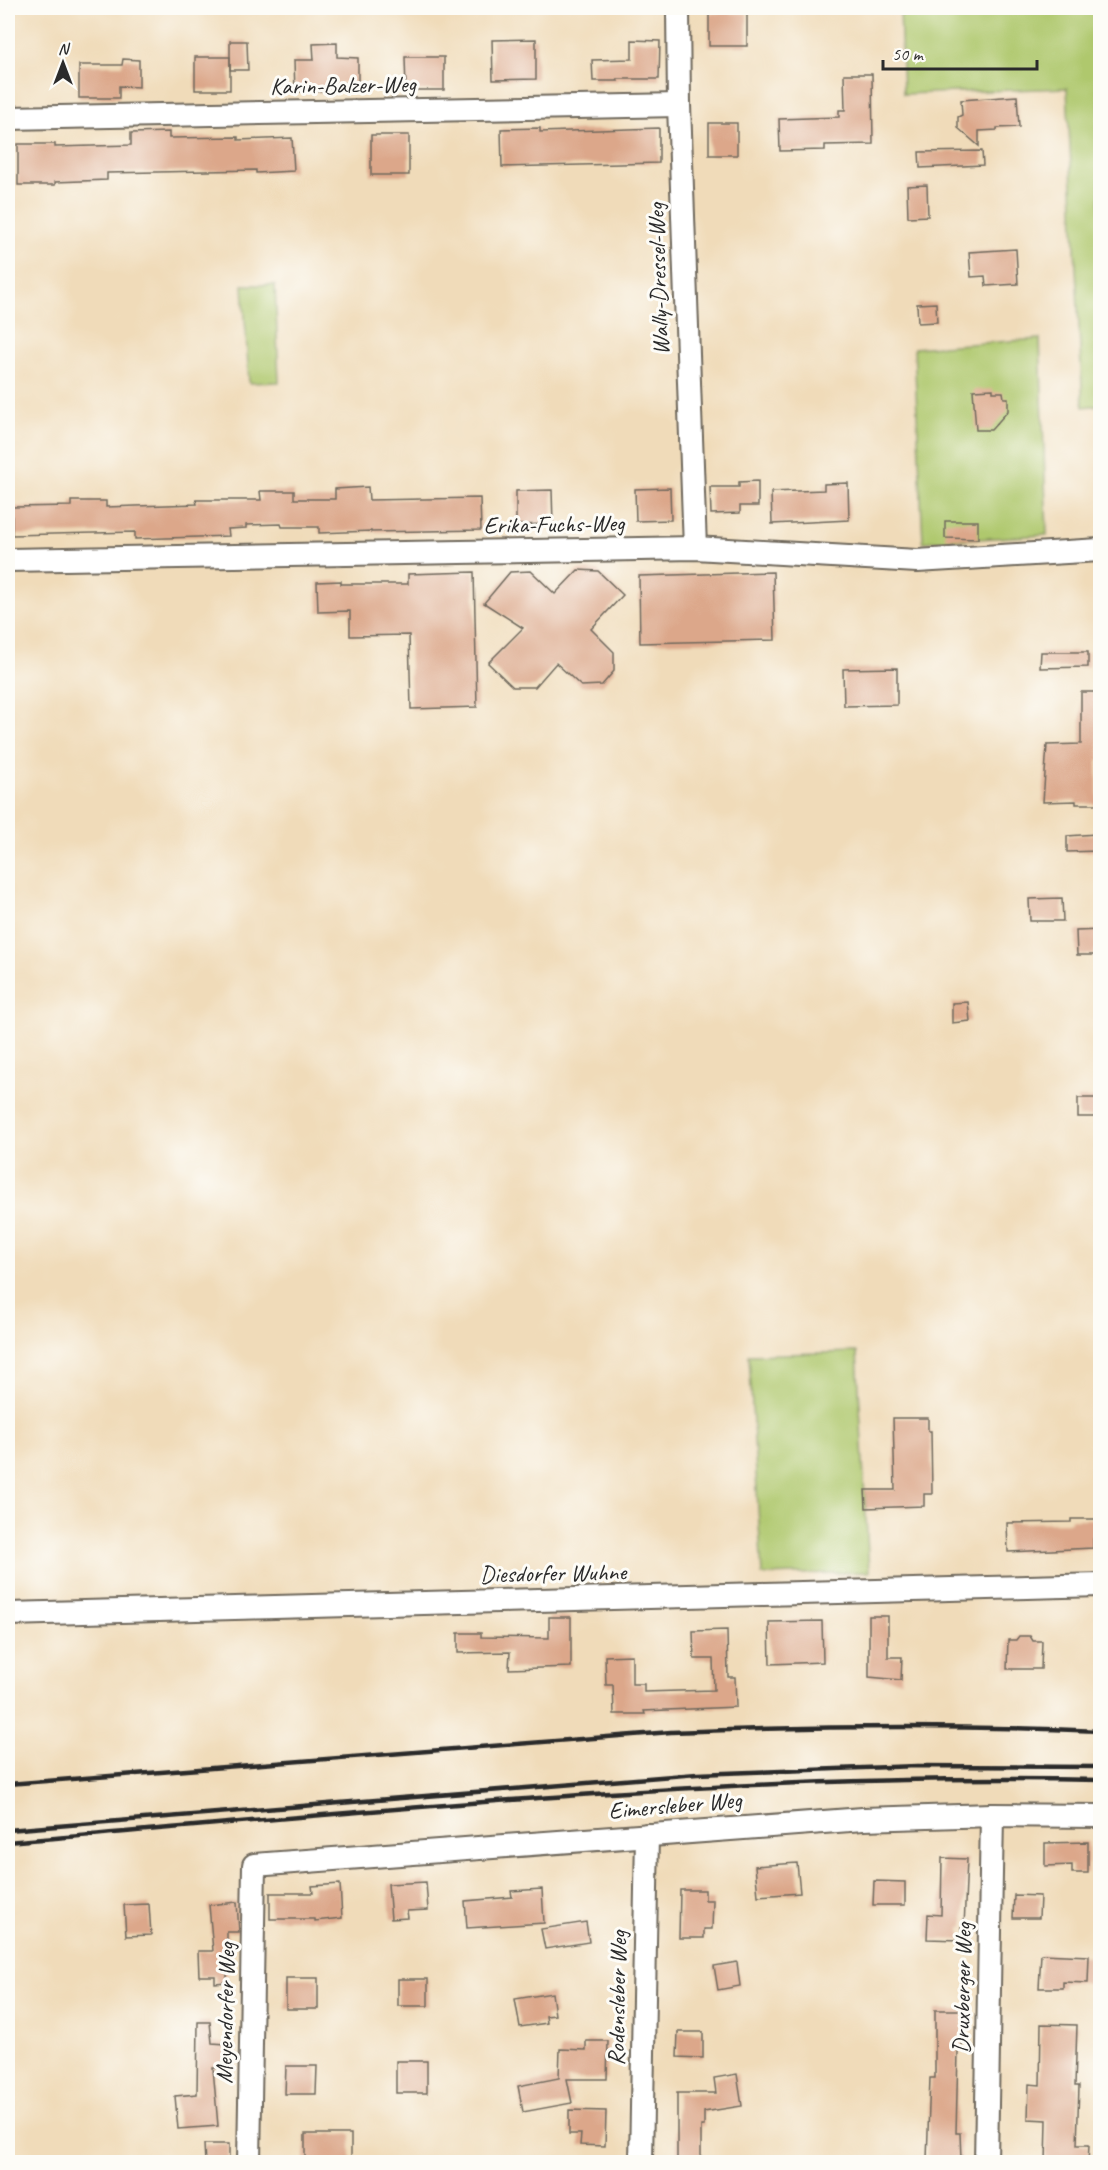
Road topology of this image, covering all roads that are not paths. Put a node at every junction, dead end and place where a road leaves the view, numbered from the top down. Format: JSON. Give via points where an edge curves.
{"nodes":[{"id":1,"x":678,"y":8,"type":"edge"},
{"id":2,"x":679,"y":105,"type":"junction"},
{"id":3,"x":8,"y":118,"type":"edge"},
{"id":4,"x":694,"y":548,"type":"junction"},
{"id":5,"x":1101,"y":550,"type":"edge"},
{"id":6,"x":8,"y":560,"type":"edge"},
{"id":7,"x":1101,"y":1585,"type":"edge"},
{"id":8,"x":8,"y":1614,"type":"edge"},
{"id":9,"x":992,"y":1815,"type":"junction"},
{"id":10,"x":1101,"y":1816,"type":"edge"},
{"id":11,"x":647,"y":1835,"type":"junction"},
{"id":12,"x":254,"y":1865,"type":"joint"},
{"id":13,"x":249,"y":2163,"type":"edge"},
{"id":14,"x":641,"y":2163,"type":"edge"},
{"id":15,"x":986,"y":2163,"type":"edge"}],
"edges":[{"from":1,"to":2,"type":"street","name":"Wally-Dressel-Weg"},
{"from":2,"to":3,"type":"street","name":"Karin-Balzer-Weg"},
{"from":2,"to":4,"type":"street","name":"Wally-Dressel-Weg"},
{"from":4,"to":5,"type":"street","name":"Erika-Fuchs-Weg","via":[[917,561]]},
{"from":4,"to":6,"type":"street","name":"Erika-Fuchs-Weg"},
{"from":7,"to":8,"type":"street","name":"Diesdorfer Wuhne"},
{"from":9,"to":10,"type":"street","name":"Eimersleber Weg"},
{"from":9,"to":11,"type":"street","name":"Eimersleber Weg","via":[[852,1820]]},
{"from":9,"to":15,"type":"street","name":"Druxberger Weg"},
{"from":11,"to":12,"type":"street","name":"Eimersleber Weg"},
{"from":11,"to":14,"type":"street","name":"Rodensleber Weg"},
{"from":12,"to":13,"type":"street","name":"Meyendorfer Weg"}]}
